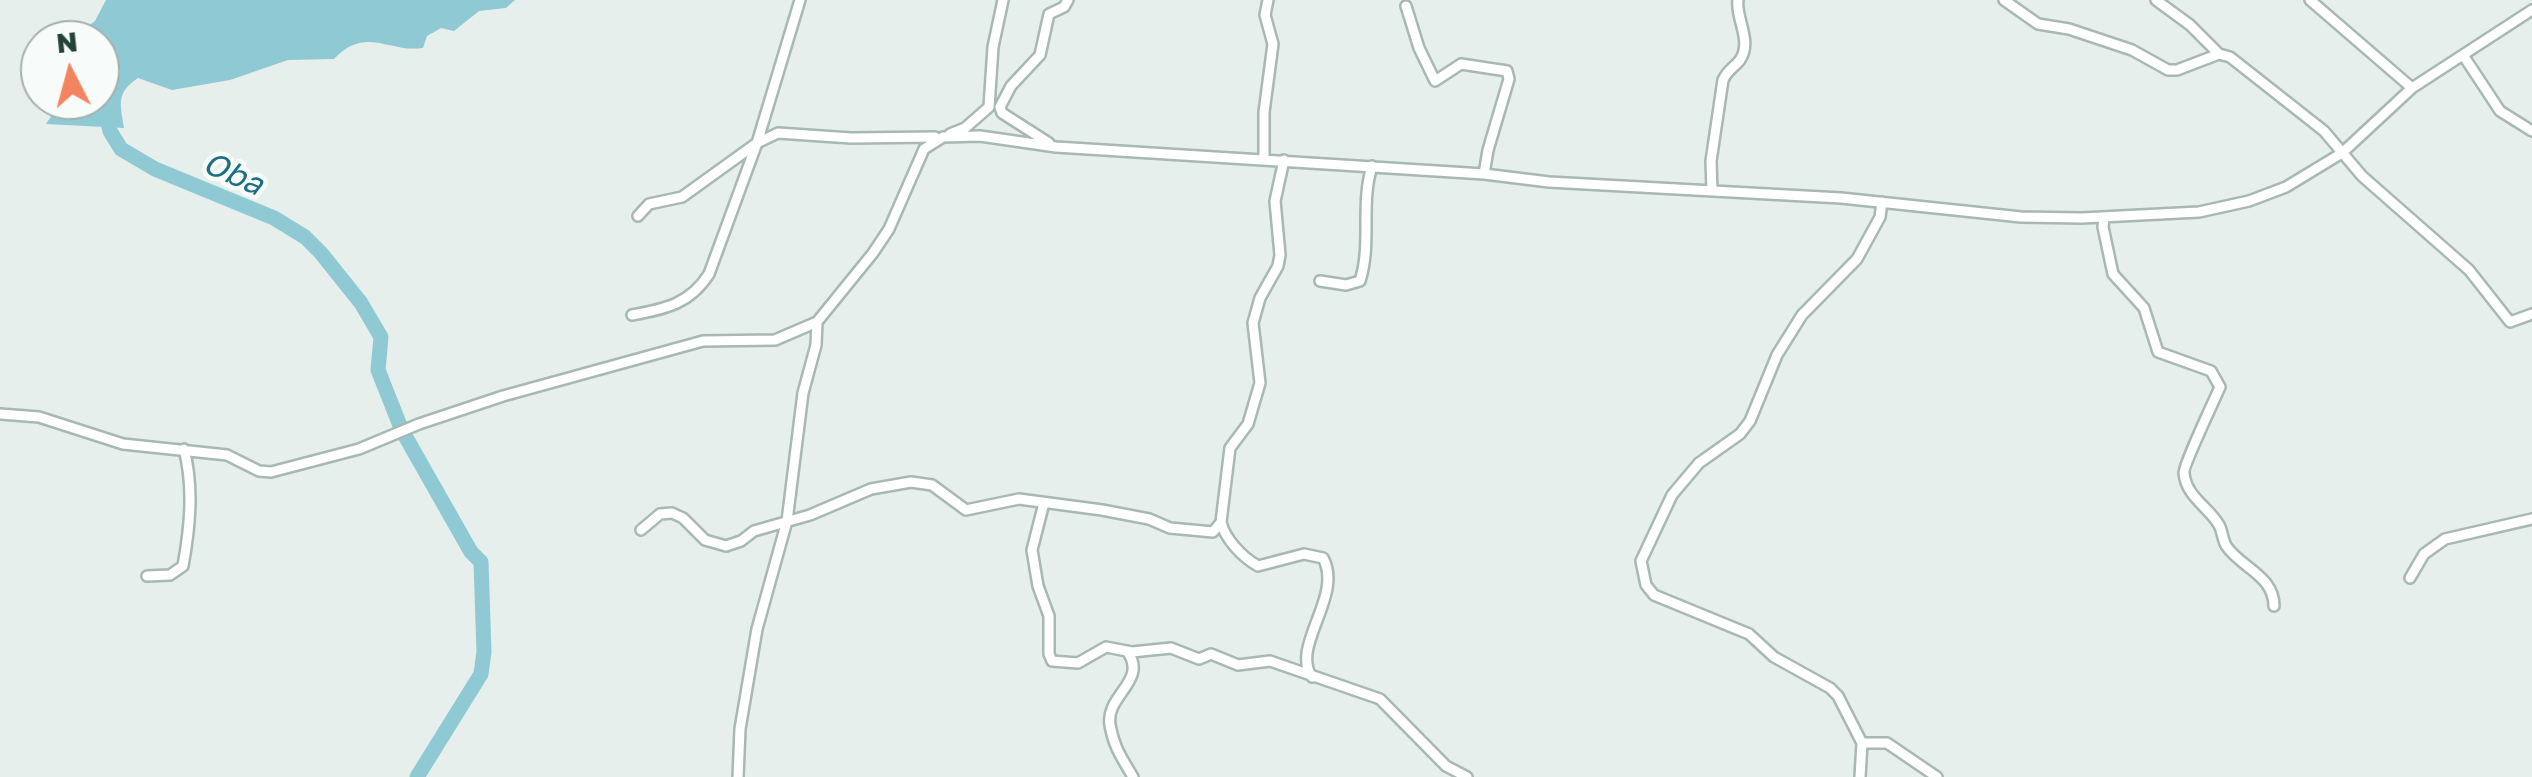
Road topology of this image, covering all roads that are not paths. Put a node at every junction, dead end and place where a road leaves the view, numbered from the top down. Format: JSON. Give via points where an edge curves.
{"nodes":[{"id":1,"x":800,"y":0,"type":"edge"},
{"id":2,"x":1004,"y":0,"type":"edge"},
{"id":3,"x":1068,"y":0,"type":"edge"},
{"id":4,"x":1268,"y":0,"type":"edge"},
{"id":5,"x":1738,"y":0,"type":"edge"},
{"id":6,"x":2004,"y":0,"type":"edge"},
{"id":7,"x":2156,"y":0,"type":"edge"},
{"id":8,"x":2310,"y":0,"type":"edge"},
{"id":9,"x":1406,"y":6,"type":"dead end"},
{"id":10,"x":2532,"y":10,"type":"edge"},
{"id":11,"x":2219,"y":54,"type":"junction"},
{"id":12,"x":2463,"y":55,"type":"junction"},
{"id":13,"x":2412,"y":88,"type":"junction"},
{"id":14,"x":763,"y":119,"type":"junction"},
{"id":15,"x":2532,"y":131,"type":"edge"},
{"id":16,"x":778,"y":133,"type":"junction"},
{"id":17,"x":942,"y":137,"type":"junction"},
{"id":18,"x":756,"y":143,"type":"junction"},
{"id":19,"x":1056,"y":147,"type":"junction"},
{"id":20,"x":2342,"y":153,"type":"junction"},
{"id":21,"x":1264,"y":159,"type":"junction"},
{"id":22,"x":1284,"y":160,"type":"junction"},
{"id":23,"x":1372,"y":166,"type":"junction"},
{"id":24,"x":1484,"y":174,"type":"junction"},
{"id":25,"x":1712,"y":191,"type":"junction"},
{"id":26,"x":1882,"y":202,"type":"junction"},
{"id":27,"x":638,"y":216,"type":"dead end"},
{"id":28,"x":2104,"y":218,"type":"junction"},
{"id":29,"x":1320,"y":281,"type":"dead end"},
{"id":30,"x":2532,"y":314,"type":"edge"},
{"id":31,"x":632,"y":315,"type":"dead end"},
{"id":32,"x":816,"y":322,"type":"junction"},
{"id":33,"x":0,"y":414,"type":"edge"},
{"id":34,"x":184,"y":449,"type":"junction"},
{"id":35,"x":1044,"y":503,"type":"junction"},
{"id":36,"x":2532,"y":520,"type":"edge"},
{"id":37,"x":787,"y":521,"type":"junction"},
{"id":38,"x":1221,"y":522,"type":"junction"},
{"id":39,"x":640,"y":530,"type":"dead end"},
{"id":40,"x":147,"y":576,"type":"dead end"},
{"id":41,"x":2410,"y":578,"type":"dead end"},
{"id":42,"x":2274,"y":606,"type":"dead end"},
{"id":43,"x":1127,"y":651,"type":"junction"},
{"id":44,"x":1312,"y":676,"type":"junction"},
{"id":45,"x":1862,"y":743,"type":"junction"},
{"id":46,"x":738,"y":777,"type":"edge"},
{"id":47,"x":1132,"y":777,"type":"edge"},
{"id":48,"x":1467,"y":777,"type":"edge"},
{"id":49,"x":1860,"y":777,"type":"edge"},
{"id":50,"x":1937,"y":777,"type":"edge"}],
"edges":[{"from":1,"to":14,"type":"street"},
{"from":2,"to":17,"type":"street","via":[[989,107]]},
{"from":3,"to":19,"type":"street","via":[[1049,14],[1040,55],[1000,107]]},
{"from":4,"to":21,"type":"street","via":[[1273,44]]},
{"from":5,"to":25,"type":"street","via":[[1743,50],[1723,80]]},
{"from":6,"to":11,"type":"street","via":[[2038,24],[2101,39],[2168,70]]},
{"from":7,"to":11,"type":"street"},
{"from":8,"to":13,"type":"street"},
{"from":9,"to":24,"type":"street","via":[[1435,81],[1462,64],[1507,71]]},
{"from":10,"to":12,"type":"street"},
{"from":11,"to":20,"type":"street","via":[[2324,131]]},
{"from":12,"to":13,"type":"street"},
{"from":12,"to":15,"type":"street","via":[[2500,111]]},
{"from":13,"to":20,"type":"street"},
{"from":14,"to":16,"type":"street"},
{"from":14,"to":18,"type":"street"},
{"from":16,"to":17,"type":"street"},
{"from":16,"to":18,"type":"street"},
{"from":17,"to":19,"type":"street"},
{"from":17,"to":32,"type":"street","via":[[924,149],[873,254]]},
{"from":18,"to":27,"type":"street","via":[[690,192],[649,204]]},
{"from":18,"to":31,"type":"street","via":[[701,287],[664,309]]},
{"from":19,"to":21,"type":"street"},
{"from":20,"to":28,"type":"street","via":[[2249,202]]},
{"from":20,"to":30,"type":"street","via":[[2469,270],[2510,322]]},
{"from":21,"to":22,"type":"street"},
{"from":22,"to":23,"type":"street"},
{"from":22,"to":38,"type":"street","via":[[1275,201],[1278,266],[1253,323],[1260,383],[1248,424],[1230,448]]},
{"from":23,"to":24,"type":"street"},
{"from":23,"to":29,"type":"street","via":[[1360,281]]},
{"from":24,"to":25,"type":"street"},
{"from":25,"to":26,"type":"street"},
{"from":26,"to":28,"type":"street"},
{"from":26,"to":45,"type":"street","via":[[1857,258],[1802,315],[1777,354],[1750,421],[1684,478],[1642,561],[1654,595],[1749,634],[1830,688]]},
{"from":28,"to":42,"type":"street","via":[[2113,274],[2144,308],[2158,352],[2217,378],[2220,387],[2184,472],[2188,488],[2219,524],[2225,545],[2258,572]]},
{"from":32,"to":34,"type":"street","via":[[775,340],[703,342],[503,396],[291,470],[258,471],[241,459]]},
{"from":32,"to":37,"type":"street"},
{"from":33,"to":34,"type":"street","via":[[38,417],[123,444]]},
{"from":34,"to":40,"type":"street","via":[[190,531],[183,566],[170,575]]},
{"from":35,"to":37,"type":"street","via":[[1006,500],[966,510],[932,485],[911,482],[881,486]]},
{"from":35,"to":38,"type":"street","via":[[1193,531],[1213,532]]},
{"from":35,"to":43,"type":"street","via":[[1032,550],[1049,616],[1049,658],[1078,663],[1106,647]]},
{"from":36,"to":41,"type":"street","via":[[2444,540],[2424,554]]},
{"from":37,"to":39,"type":"street","via":[[726,546],[705,540],[672,513]]},
{"from":37,"to":46,"type":"street","via":[[757,629]]},
{"from":38,"to":44,"type":"street","via":[[1258,566],[1304,554],[1323,558],[1323,610],[1306,655]]},
{"from":43,"to":44,"type":"street","via":[[1171,648],[1238,665],[1270,662]]},
{"from":43,"to":47,"type":"street","via":[[1134,677],[1110,724]]},
{"from":44,"to":48,"type":"street","via":[[1380,699],[1446,766]]},
{"from":45,"to":49,"type":"street"},
{"from":45,"to":50,"type":"street","via":[[1887,744]]}]}
